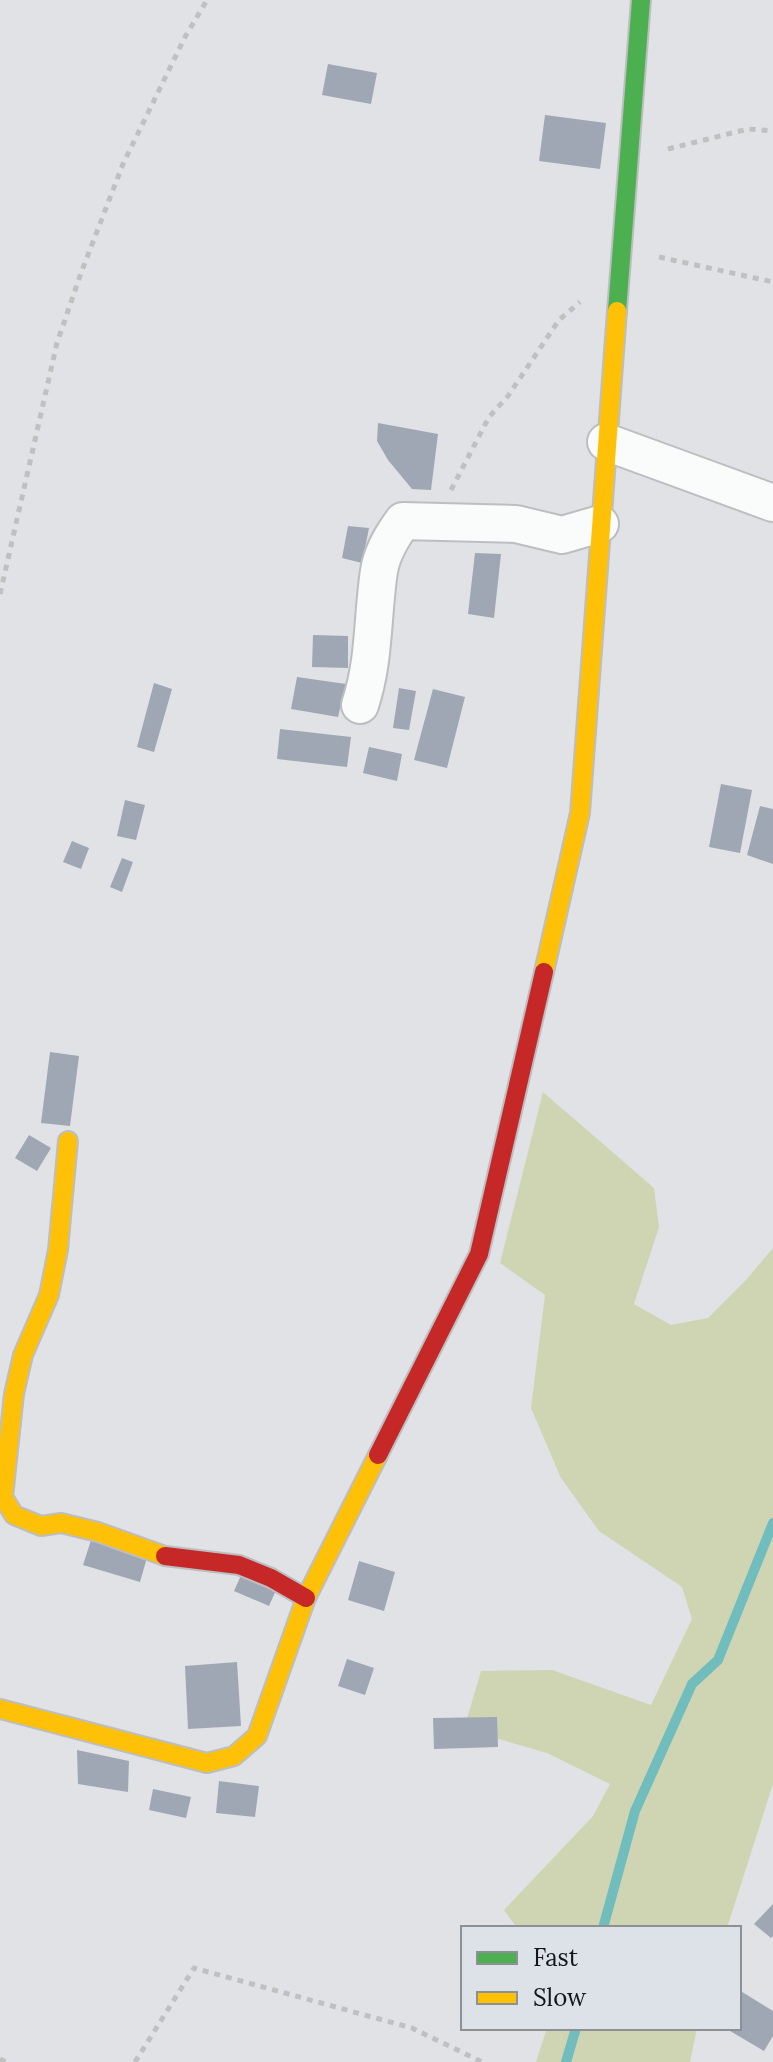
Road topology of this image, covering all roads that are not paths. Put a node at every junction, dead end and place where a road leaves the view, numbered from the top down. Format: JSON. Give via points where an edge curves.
{"nodes":[{"id":1,"x":633,"y":3,"type":"edge"},
{"id":2,"x":606,"y":442,"type":"junction"},
{"id":3,"x":773,"y":503,"type":"edge"},
{"id":4,"x":600,"y":524,"type":"junction"},
{"id":5,"x":360,"y":705,"type":"dead end"},
{"id":6,"x":68,"y":1141,"type":"dead end"},
{"id":7,"x":306,"y":1598,"type":"junction"},
{"id":8,"x":0,"y":1709,"type":"edge"}],
"edges":[{"from":1,"to":2,"type":"street","via":[[631,150]]},
{"from":2,"to":3,"type":"street"},
{"from":2,"to":4,"type":"street"},
{"from":4,"to":5,"type":"street","via":[[562,535],[516,524],[403,521],[379,569],[369,677]]},
{"from":4,"to":7,"type":"street","via":[[580,813],[479,1254]]},
{"from":6,"to":7,"type":"street","via":[[58,1250],[49,1295],[23,1355],[14,1394],[3,1497],[14,1515],[41,1526],[61,1523],[163,1556],[239,1565]]},
{"from":7,"to":8,"type":"street","via":[[257,1736],[234,1756],[207,1763]]}]}
